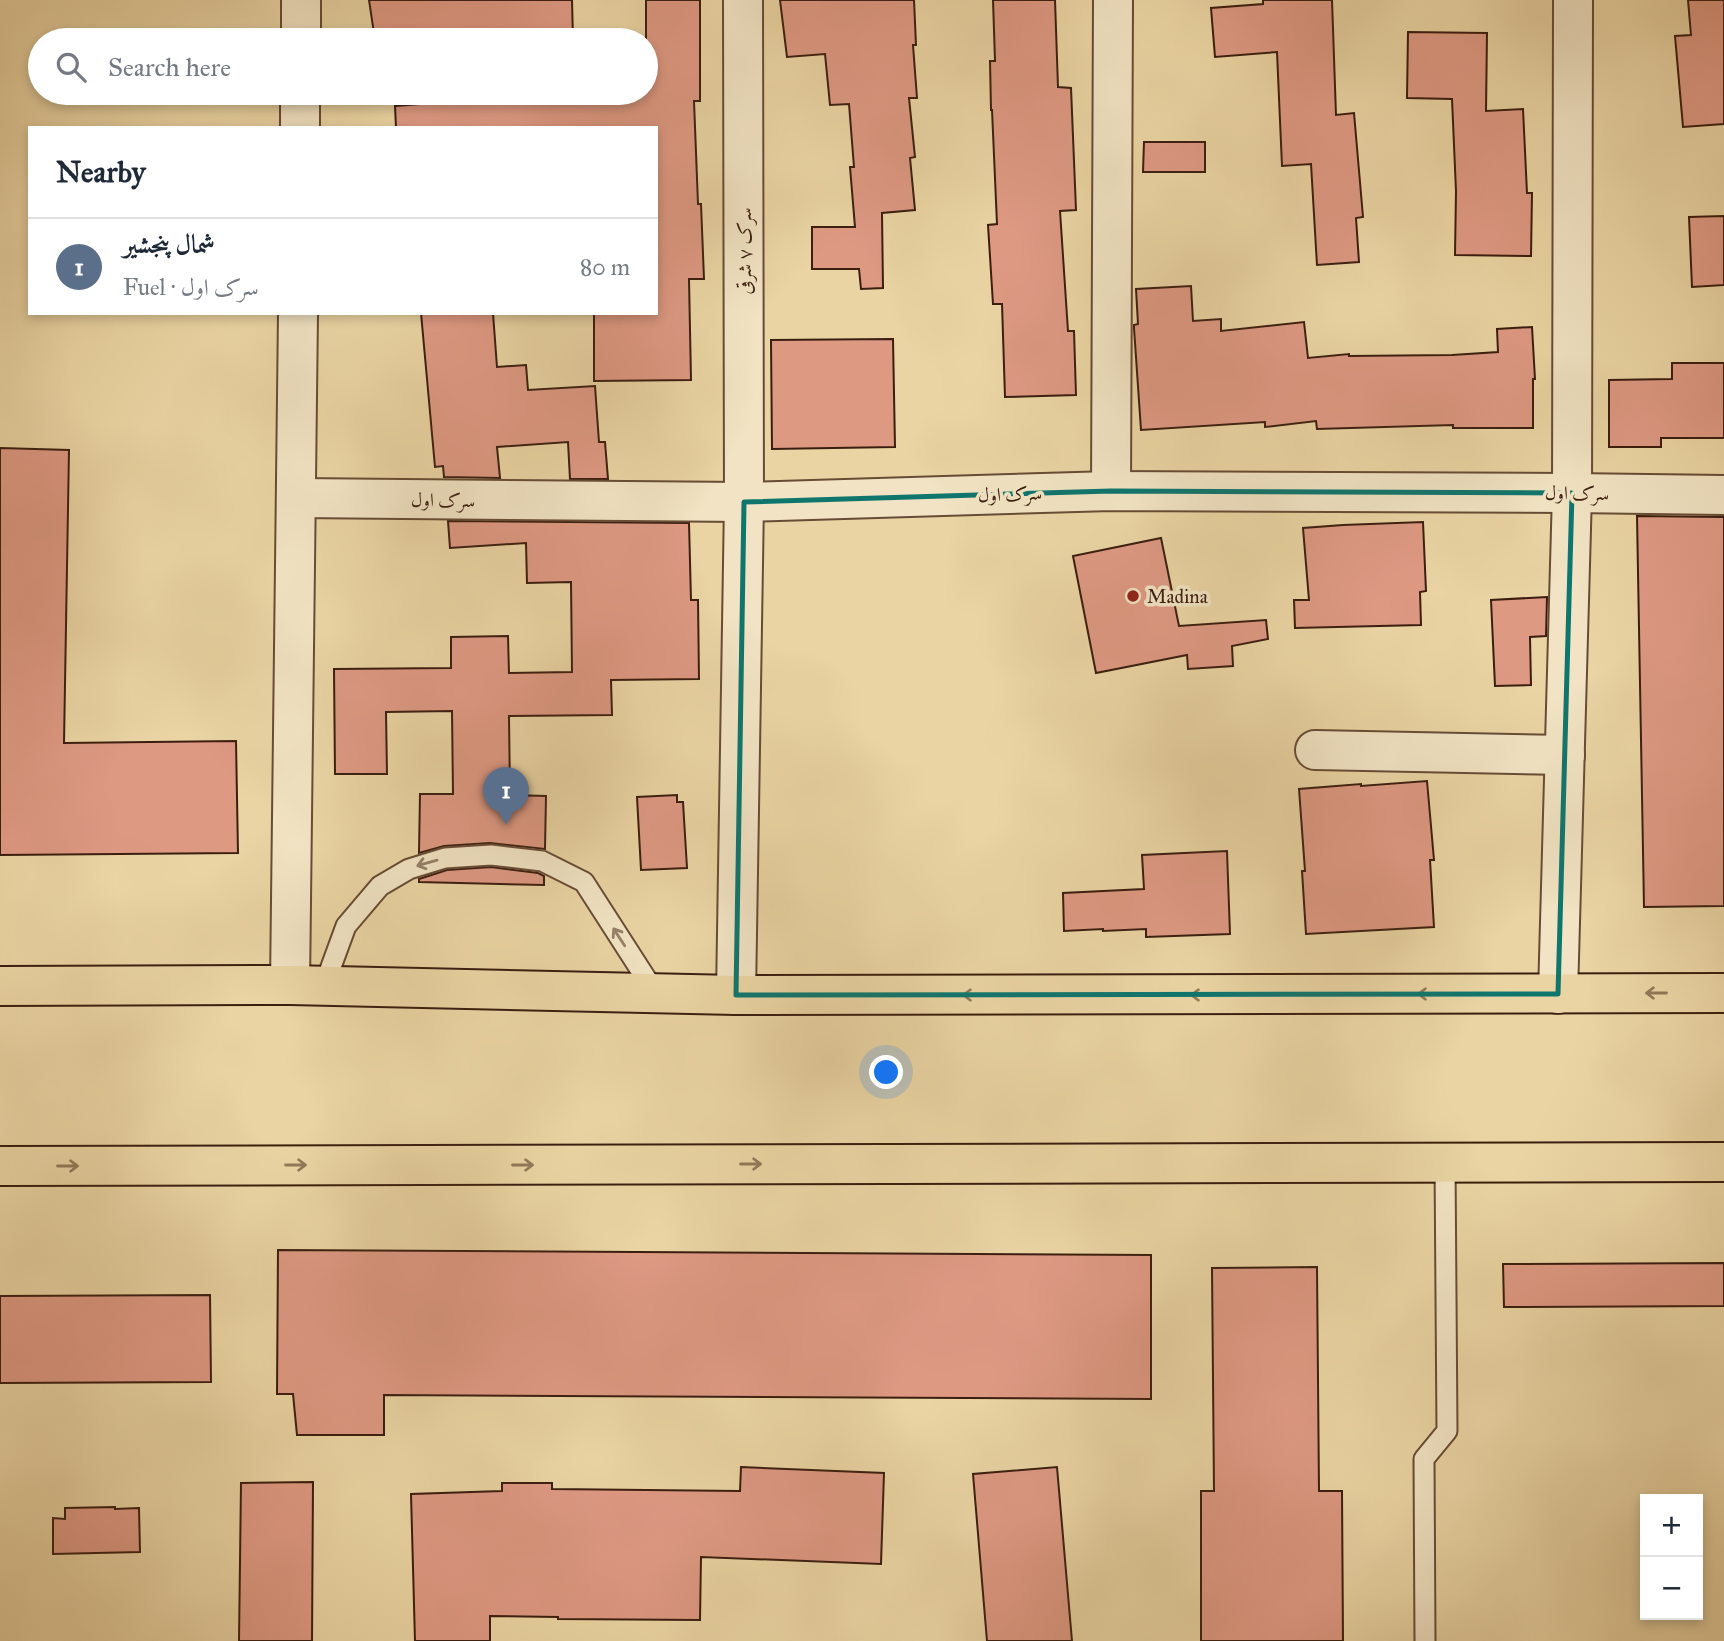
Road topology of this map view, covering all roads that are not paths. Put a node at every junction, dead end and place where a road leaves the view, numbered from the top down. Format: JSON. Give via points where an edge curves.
{"nodes":[{"id":1,"x":301,"y":0,"type":"edge"},
{"id":2,"x":743,"y":0,"type":"edge"},
{"id":3,"x":1113,"y":0,"type":"edge"},
{"id":4,"x":1573,"y":0,"type":"edge"},
{"id":5,"x":301,"y":28,"type":"edge"},
{"id":6,"x":300,"y":105,"type":"edge"},
{"id":7,"x":300,"y":126,"type":"edge"},
{"id":8,"x":298,"y":315,"type":"edge"},
{"id":9,"x":1111,"y":491,"type":"junction"},
{"id":10,"x":1572,"y":493,"type":"junction"},
{"id":11,"x":1724,"y":495,"type":"edge"},
{"id":12,"x":297,"y":498,"type":"junction"},
{"id":13,"x":744,"y":502,"type":"junction"},
{"id":14,"x":1315,"y":750,"type":"dead end"},
{"id":15,"x":1565,"y":755,"type":"junction"},
{"id":16,"x":0,"y":986,"type":"edge"},
{"id":17,"x":307,"y":986,"type":"junction"},
{"id":18,"x":1724,"y":992,"type":"edge"},
{"id":19,"x":656,"y":994,"type":"junction"},
{"id":20,"x":1558,"y":994,"type":"junction"},
{"id":21,"x":736,"y":995,"type":"junction"},
{"id":22,"x":1445,"y":1162,"type":"junction"},
{"id":23,"x":1724,"y":1162,"type":"edge"},
{"id":24,"x":0,"y":1166,"type":"edge"},
{"id":25,"x":1425,"y":1641,"type":"edge"}],
"edges":[{"from":1,"to":5,"type":"street"},
{"from":2,"to":13,"type":"street","name":"سرک ۷ شرقی"},
{"from":3,"to":9,"type":"street"},
{"from":4,"to":10,"type":"street"},
{"from":6,"to":7,"type":"street"},
{"from":8,"to":12,"type":"street"},
{"from":9,"to":10,"type":"street","name":"سرک‌ اول"},
{"from":9,"to":13,"type":"street","name":"سرک‌ اول"},
{"from":10,"to":11,"type":"street","name":"سرک‌ اول"},
{"from":10,"to":15,"type":"street"},
{"from":12,"to":13,"type":"street","name":"سرک‌ اول"},
{"from":12,"to":17,"type":"street"},
{"from":13,"to":21,"type":"street","name":"سرک ۷ شرقی"},
{"from":14,"to":15,"type":"street"},
{"from":15,"to":20,"type":"street"},
{"from":16,"to":17,"type":"main road"},
{"from":17,"to":19,"type":"main road"},
{"from":19,"to":17,"type":"lane","one_way":true,"via":[[584,883],[542,861],[491,855],[433,862],[409,869],[380,886],[346,926]]},
{"from":18,"to":20,"type":"main road","one_way":true},
{"from":19,"to":21,"type":"main road"},
{"from":20,"to":21,"type":"main road","one_way":true},
{"from":22,"to":23,"type":"main road"},
{"from":24,"to":22,"type":"main road","one_way":true},
{"from":22,"to":25,"type":"lane","via":[[1447,1432],[1424,1460]]}]}
